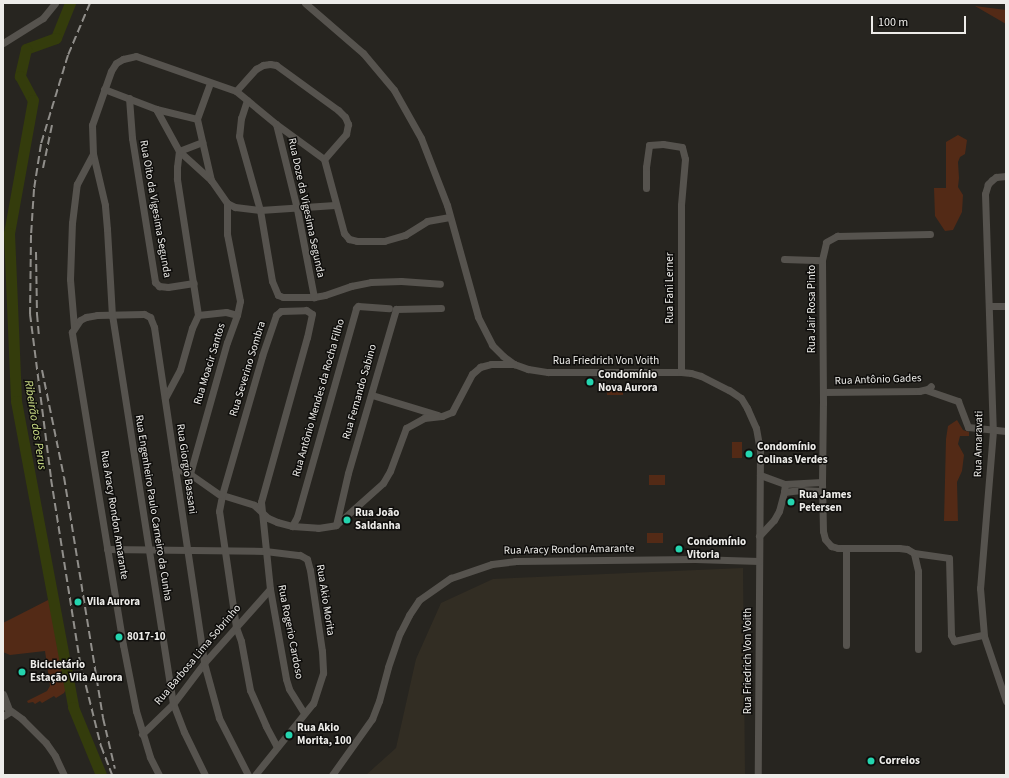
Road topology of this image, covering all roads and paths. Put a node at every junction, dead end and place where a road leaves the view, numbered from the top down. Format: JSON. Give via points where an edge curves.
{"nodes":[{"id":1,"x":55,"y":3,"type":"edge"},
{"id":2,"x":305,"y":3,"type":"edge"},
{"id":3,"x":3,"y":43,"type":"edge"},
{"id":4,"x":210,"y":83,"type":"junction"},
{"id":5,"x":104,"y":89,"type":"junction"},
{"id":6,"x":236,"y":91,"type":"junction"},
{"id":7,"x":130,"y":98,"type":"junction"},
{"id":8,"x":246,"y":100,"type":"junction"},
{"id":9,"x":156,"y":109,"type":"junction"},
{"id":10,"x":197,"y":119,"type":"junction"},
{"id":11,"x":276,"y":124,"type":"junction"},
{"id":12,"x":202,"y":142,"type":"junction"},
{"id":13,"x":179,"y":151,"type":"junction"},
{"id":14,"x":93,"y":154,"type":"junction"},
{"id":15,"x":324,"y":159,"type":"junction"},
{"id":16,"x":1006,"y":176,"type":"edge"},
{"id":17,"x":211,"y":180,"type":"junction"},
{"id":18,"x":646,"y":188,"type":"dead end"},
{"id":19,"x":227,"y":203,"type":"junction"},
{"id":20,"x":335,"y":205,"type":"junction"},
{"id":21,"x":297,"y":209,"type":"junction"},
{"id":22,"x":260,"y":210,"type":"junction"},
{"id":23,"x":450,"y":218,"type":"junction"},
{"id":24,"x":930,"y":234,"type":"dead end"},
{"id":25,"x":784,"y":259,"type":"dead end"},
{"id":26,"x":822,"y":260,"type":"junction"},
{"id":27,"x":194,"y":283,"type":"junction"},
{"id":28,"x":440,"y":284,"type":"dead end"},
{"id":29,"x":314,"y":297,"type":"junction"},
{"id":30,"x":989,"y":306,"type":"junction"},
{"id":31,"x":1006,"y":306,"type":"edge"},
{"id":32,"x":389,"y":308,"type":"dead end"},
{"id":33,"x":440,"y":308,"type":"dead end"},
{"id":34,"x":198,"y":315,"type":"junction"},
{"id":35,"x":237,"y":315,"type":"junction"},
{"id":36,"x":112,"y":316,"type":"junction"},
{"id":37,"x":74,"y":327,"type":"junction"},
{"id":38,"x":514,"y":364,"type":"junction"},
{"id":39,"x":681,"y":372,"type":"junction"},
{"id":40,"x":824,"y":392,"type":"junction"},
{"id":41,"x":372,"y":395,"type":"junction"},
{"id":42,"x":165,"y":398,"type":"junction"},
{"id":43,"x":442,"y":416,"type":"junction"},
{"id":44,"x":992,"y":431,"type":"junction"},
{"id":45,"x":1006,"y":431,"type":"edge"},
{"id":46,"x":175,"y":468,"type":"junction"},
{"id":47,"x":190,"y":474,"type":"junction"},
{"id":48,"x":760,"y":475,"type":"junction"},
{"id":49,"x":822,"y":482,"type":"junction"},
{"id":50,"x":785,"y":484,"type":"junction"},
{"id":51,"x":822,"y":491,"type":"junction"},
{"id":52,"x":784,"y":492,"type":"junction"},
{"id":53,"x":222,"y":495,"type":"junction"},
{"id":54,"x":261,"y":512,"type":"junction"},
{"id":55,"x":336,"y":525,"type":"junction"},
{"id":56,"x":292,"y":526,"type":"junction"},
{"id":57,"x":758,"y":536,"type":"junction"},
{"id":58,"x":107,"y":548,"type":"junction"},
{"id":59,"x":846,"y":548,"type":"junction"},
{"id":60,"x":225,"y":549,"type":"junction"},
{"id":61,"x":148,"y":550,"type":"junction"},
{"id":62,"x":187,"y":550,"type":"junction"},
{"id":63,"x":266,"y":551,"type":"junction"},
{"id":64,"x":913,"y":552,"type":"junction"},
{"id":65,"x":758,"y":561,"type":"junction"},
{"id":66,"x":270,"y":589,"type":"junction"},
{"id":67,"x":236,"y":626,"type":"junction"},
{"id":68,"x":983,"y":634,"type":"junction"},
{"id":69,"x":846,"y":645,"type":"dead end"},
{"id":70,"x":918,"y":649,"type":"dead end"},
{"id":71,"x":204,"y":663,"type":"junction"},
{"id":72,"x":3,"y":694,"type":"edge"},
{"id":73,"x":1006,"y":701,"type":"edge"},
{"id":74,"x":173,"y":704,"type":"junction"},
{"id":75,"x":7,"y":708,"type":"edge"},
{"id":76,"x":304,"y":713,"type":"junction"},
{"id":77,"x":3,"y":716,"type":"edge"},
{"id":78,"x":142,"y":734,"type":"junction"},
{"id":79,"x":277,"y":747,"type":"junction"},
{"id":80,"x":64,"y":775,"type":"edge"},
{"id":81,"x":159,"y":775,"type":"edge"},
{"id":82,"x":205,"y":775,"type":"edge"},
{"id":83,"x":248,"y":775,"type":"edge"},
{"id":84,"x":255,"y":775,"type":"edge"},
{"id":85,"x":332,"y":775,"type":"edge"},
{"id":86,"x":758,"y":775,"type":"edge"}],
"edges":[{"from":1,"to":3,"type":"street","via":[[43,18]]},
{"from":2,"to":23,"type":"street","name":"Rua Friedrich Von Voith","via":[[363,54],[394,90],[421,138]]},
{"from":4,"to":5,"type":"street","via":[[136,56],[116,63]]},
{"from":4,"to":6,"type":"street"},
{"from":4,"to":10,"type":"street"},
{"from":5,"to":7,"type":"street"},
{"from":5,"to":14,"type":"street","via":[[93,119]]},
{"from":6,"to":8,"type":"street"},
{"from":6,"to":15,"type":"street","via":[[256,69],[263,65],[276,65],[338,110],[348,124],[346,134]]},
{"from":7,"to":9,"type":"street"},
{"from":7,"to":27,"type":"street","name":"Rua Oito da Vigesima Segunda","via":[[132,138],[155,282],[159,286],[168,287]]},
{"from":8,"to":11,"type":"street"},
{"from":8,"to":22,"type":"street","via":[[240,136]]},
{"from":9,"to":10,"type":"street"},
{"from":9,"to":13,"type":"street"},
{"from":10,"to":12,"type":"street"},
{"from":11,"to":15,"type":"street"},
{"from":11,"to":21,"type":"street","name":"Rua Doze da Vigesima Segunda"},
{"from":12,"to":13,"type":"street"},
{"from":12,"to":17,"type":"street"},
{"from":13,"to":17,"type":"street"},
{"from":13,"to":27,"type":"street","via":[[177,179]]},
{"from":14,"to":36,"type":"street","name":"Rua Engenheiro Paulo Carneiro da Cunha","via":[[105,205]]},
{"from":14,"to":37,"type":"street","name":"Rua Aracy Rondon Amarante","via":[[77,184],[72,223],[70,279]]},
{"from":15,"to":20,"type":"street"},
{"from":16,"to":30,"type":"street","name":"Rua Amaravati","via":[[996,177],[986,189]]},
{"from":17,"to":19,"type":"street"},
{"from":18,"to":39,"type":"street","name":"Rua Fani Lerner","via":[[649,145],[682,147],[685,159],[681,205]]},
{"from":19,"to":22,"type":"street"},
{"from":19,"to":35,"type":"street","via":[[227,234],[240,301]]},
{"from":20,"to":21,"type":"street"},
{"from":20,"to":23,"type":"street","via":[[344,233],[349,239],[357,241],[384,241],[405,235],[427,221]]},
{"from":21,"to":22,"type":"street"},
{"from":21,"to":29,"type":"street","name":"Rua Doze da Vigesima Segunda"},
{"from":22,"to":29,"type":"street","via":[[278,295]]},
{"from":23,"to":38,"type":"street","name":"Rua Friedrich Von Voith","via":[[478,317],[492,344]]},
{"from":24,"to":26,"type":"street","name":"Rua Jair Rosa Pinto","via":[[837,236],[826,242]]},
{"from":25,"to":26,"type":"street"},
{"from":26,"to":40,"type":"street","name":"Rua Jair Rosa Pinto"},
{"from":27,"to":34,"type":"street"},
{"from":28,"to":29,"type":"street","via":[[401,280],[371,282]]},
{"from":30,"to":31,"type":"street"},
{"from":30,"to":44,"type":"street","name":"Rua Amaravati"},
{"from":32,"to":56,"type":"street","name":"Rua Antônio Mendes da Rocha Filho","via":[[356,308],[297,517]]},
{"from":33,"to":41,"type":"street","name":"Rua Fernando Sabino","via":[[396,309]]},
{"from":34,"to":35,"type":"street","name":"Rua Moacir Santos","via":[[226,312]]},
{"from":34,"to":42,"type":"street","via":[[180,370]]},
{"from":35,"to":47,"type":"street","name":"Rua Moacir Santos"},
{"from":36,"to":37,"type":"street","via":[[86,317]]},
{"from":36,"to":42,"type":"street","name":"Rua Giorgio Bassani","via":[[134,313],[150,317],[154,327]]},
{"from":36,"to":61,"type":"street","name":"Rua Engenheiro Paulo Carneiro da Cunha"},
{"from":37,"to":58,"type":"street","name":"Rua Aracy Rondon Amarante","via":[[72,332]]},
{"from":38,"to":39,"type":"street","name":"Rua Friedrich Von Voith","via":[[548,372]]},
{"from":38,"to":43,"type":"street","via":[[491,364],[480,367],[472,374],[453,410]]},
{"from":39,"to":48,"type":"street","name":"Rua Friedrich Von Voith","via":[[701,376],[741,398],[756,428]]},
{"from":40,"to":44,"type":"street","name":"Rua Antônio Gades","via":[[912,391],[928,388],[958,401],[968,427]]},
{"from":40,"to":49,"type":"street","name":"Rua Jair Rosa Pinto"},
{"from":41,"to":43,"type":"street"},
{"from":41,"to":55,"type":"street","name":"Rua Fernando Sabino"},
{"from":42,"to":46,"type":"street","name":"Rua Giorgio Bassani"},
{"from":43,"to":55,"type":"street","via":[[424,418],[406,428],[383,483]]},
{"from":44,"to":45,"type":"street"},
{"from":44,"to":68,"type":"street","name":"Rua Amaravati","via":[[980,588]]},
{"from":46,"to":47,"type":"street"},
{"from":46,"to":62,"type":"street","name":"Rua Giorgio Bassani"},
{"from":47,"to":53,"type":"street"},
{"from":48,"to":50,"type":"street"},
{"from":48,"to":57,"type":"street","name":"Rua Friedrich Von Voith"},
{"from":49,"to":50,"type":"street"},
{"from":49,"to":51,"type":"street","name":"Rua Jair Rosa Pinto"},
{"from":50,"to":52,"type":"street"},
{"from":51,"to":52,"type":"street"},
{"from":51,"to":59,"type":"street","name":"Rua Jair Rosa Pinto","via":[[825,539],[831,546]]},
{"from":52,"to":57,"type":"street","via":[[774,520]]},
{"from":53,"to":54,"type":"street","via":[[254,505]]},
{"from":53,"to":54,"type":"street","name":"Rua Severino Sombra","via":[[276,315],[282,311],[310,311],[312,314],[307,337],[263,495]]},
{"from":53,"to":60,"type":"street","name":"Rua Severino Sombra","via":[[220,511]]},
{"from":54,"to":56,"type":"street","via":[[277,522]]},
{"from":54,"to":63,"type":"street","name":"Rua Rogerio Cardoso"},
{"from":55,"to":56,"type":"street","via":[[323,528]]},
{"from":57,"to":65,"type":"street","name":"Rua Friedrich Von Voith"},
{"from":58,"to":61,"type":"street","name":"Rua Akio Morita"},
{"from":58,"to":78,"type":"street","name":"Rua Aracy Rondon Amarante","via":[[124,650]]},
{"from":59,"to":64,"type":"street","name":"Rua Jair Rosa Pinto","via":[[899,548]]},
{"from":59,"to":69,"type":"street"},
{"from":60,"to":62,"type":"street","name":"Rua Akio Morita"},
{"from":60,"to":63,"type":"street","name":"Rua Akio Morita"},
{"from":60,"to":67,"type":"street","name":"Rua Severino Sombra"},
{"from":61,"to":62,"type":"street","name":"Rua Akio Morita"},
{"from":61,"to":74,"type":"street","name":"Rua Engenheiro Paulo Carneiro da Cunha"},
{"from":62,"to":71,"type":"street","name":"Rua Giorgio Bassani"},
{"from":63,"to":66,"type":"street","name":"Rua Rogerio Cardoso"},
{"from":63,"to":76,"type":"street","name":"Rua Akio Morita","via":[[305,557],[310,570],[323,673],[313,703]]},
{"from":64,"to":68,"type":"street","name":"Rua Jair Rosa Pinto","via":[[949,558],[951,635],[954,641]]},
{"from":64,"to":70,"type":"street","via":[[918,570]]},
{"from":65,"to":85,"type":"street","name":"Rua Aracy Rondon Amarante","via":[[515,560],[480,567],[451,578],[419,600],[409,615],[400,633],[372,719]]},
{"from":65,"to":86,"type":"street","name":"Rua Friedrich Von Voith"},
{"from":66,"to":67,"type":"street","name":"Rua Barbosa Lima Sobrinho"},
{"from":66,"to":76,"type":"street","name":"Rua Rogerio Cardoso","via":[[289,690]]},
{"from":67,"to":71,"type":"street","name":"Rua Barbosa Lima Sobrinho"},
{"from":67,"to":79,"type":"street","name":"Rua Severino Sombra","via":[[250,690]]},
{"from":68,"to":73,"type":"street","name":"Rua Amaravati"},
{"from":71,"to":74,"type":"street","name":"Rua Barbosa Lima Sobrinho"},
{"from":71,"to":83,"type":"street","name":"Rua Giorgio Bassani","via":[[219,718]]},
{"from":72,"to":75,"type":"street"},
{"from":74,"to":78,"type":"street","name":"Rua Barbosa Lima Sobrinho"},
{"from":74,"to":82,"type":"street","name":"Rua Engenheiro Paulo Carneiro da Cunha","via":[[180,725]]},
{"from":75,"to":77,"type":"street"},
{"from":75,"to":80,"type":"street","via":[[46,743]]},
{"from":76,"to":79,"type":"street","name":"Rua Akio Morita"},
{"from":78,"to":81,"type":"street","name":"Rua Aracy Rondon Amarante"},
{"from":79,"to":84,"type":"street","name":"Rua Akio Morita"}]}
